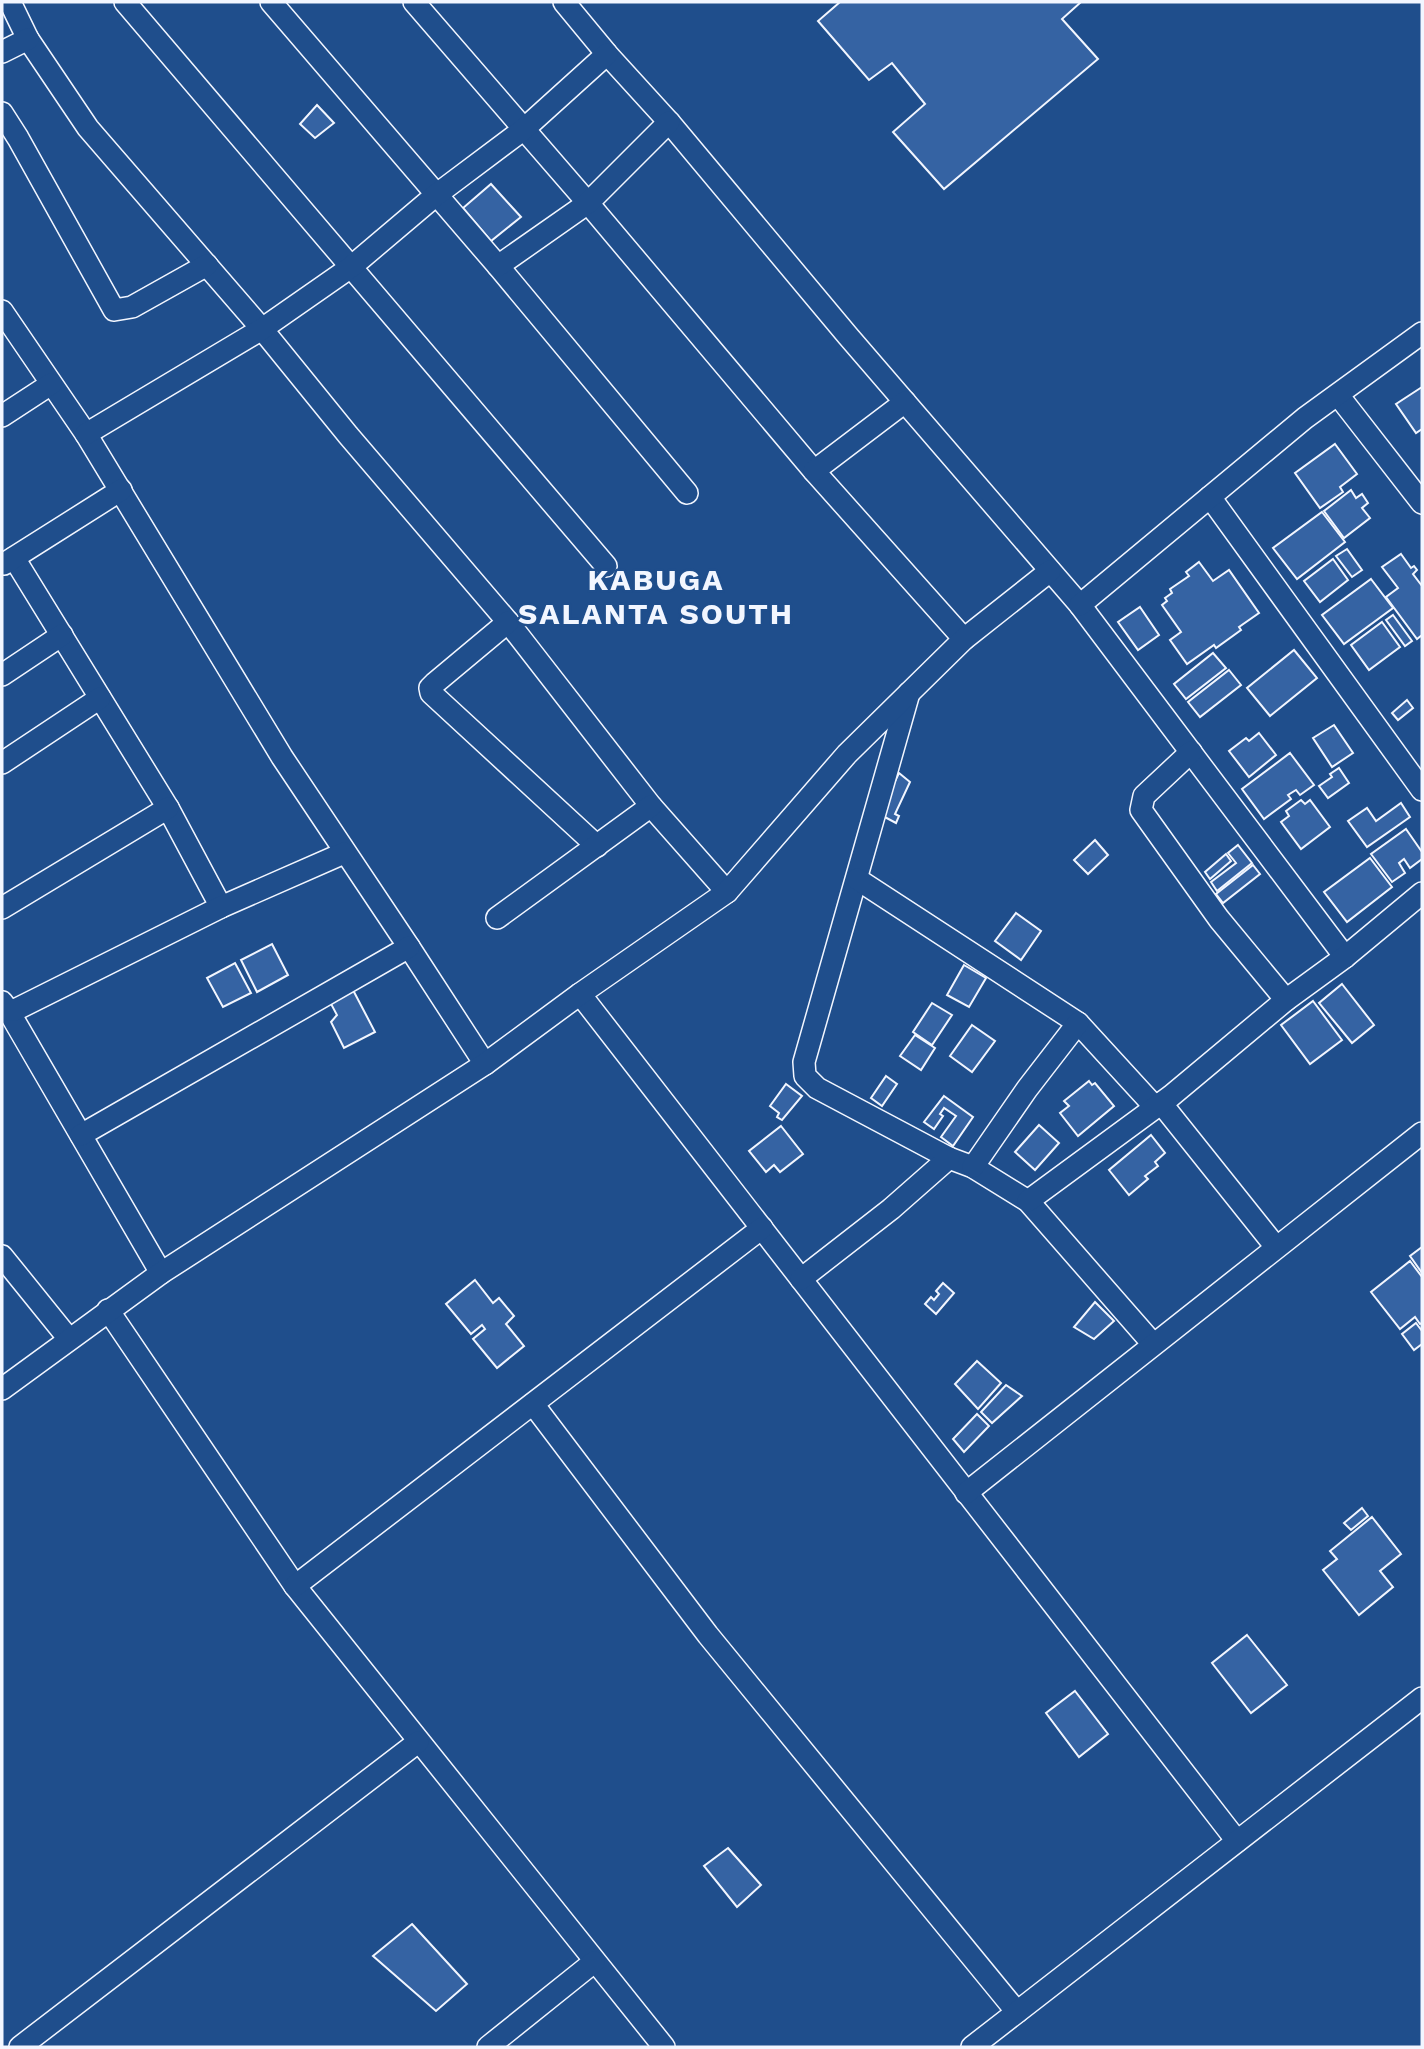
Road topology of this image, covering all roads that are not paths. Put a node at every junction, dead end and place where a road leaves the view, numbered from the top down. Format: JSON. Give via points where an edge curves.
{"nodes":[{"id":1,"x":10,"y":2,"type":"edge"},
{"id":2,"x":125,"y":2,"type":"edge"},
{"id":3,"x":271,"y":2,"type":"edge"},
{"id":4,"x":414,"y":2,"type":"edge"},
{"id":5,"x":564,"y":2,"type":"edge"},
{"id":6,"x":28,"y":39,"type":"junction"},
{"id":7,"x":2,"y":52,"type":"edge"},
{"id":8,"x":607,"y":54,"type":"junction"},
{"id":9,"x":2,"y":113,"type":"edge"},
{"id":10,"x":669,"y":122,"type":"junction"},
{"id":11,"x":523,"y":129,"type":"junction"},
{"id":12,"x":436,"y":195,"type":"junction"},
{"id":13,"x":588,"y":203,"type":"junction"},
{"id":14,"x":207,"y":265,"type":"junction"},
{"id":15,"x":498,"y":266,"type":"junction"},
{"id":16,"x":351,"y":267,"type":"junction"},
{"id":17,"x":2,"y":311,"type":"edge"},
{"id":18,"x":262,"y":329,"type":"junction"},
{"id":19,"x":1422,"y":333,"type":"edge"},
{"id":20,"x":51,"y":384,"type":"junction"},
{"id":21,"x":1338,"y":395,"type":"junction"},
{"id":22,"x":905,"y":402,"type":"junction"},
{"id":23,"x":2,"y":416,"type":"edge"},
{"id":24,"x":86,"y":434,"type":"junction"},
{"id":25,"x":814,"y":471,"type":"junction"},
{"id":26,"x":121,"y":490,"type":"junction"},
{"id":27,"x":687,"y":493,"type":"dead end"},
{"id":28,"x":1210,"y":497,"type":"junction"},
{"id":29,"x":1422,"y":503,"type":"edge"},
{"id":30,"x":8,"y":561,"type":"edge"},
{"id":31,"x":606,"y":566,"type":"dead end"},
{"id":32,"x":1050,"y":571,"type":"junction"},
{"id":33,"x":1080,"y":605,"type":"junction"},
{"id":34,"x":508,"y":622,"type":"junction"},
{"id":35,"x":62,"y":635,"type":"junction"},
{"id":36,"x":964,"y":639,"type":"junction"},
{"id":37,"x":2,"y":675,"type":"edge"},
{"id":38,"x":909,"y":692,"type":"junction"},
{"id":39,"x":100,"y":698,"type":"junction"},
{"id":40,"x":1191,"y":752,"type":"junction"},
{"id":41,"x":2,"y":763,"type":"edge"},
{"id":42,"x":1422,"y":790,"type":"edge"},
{"id":43,"x":651,"y":806,"type":"junction"},
{"id":44,"x":168,"y":808,"type":"junction"},
{"id":45,"x":597,"y":846,"type":"junction"},
{"id":46,"x":344,"y":853,"type":"junction"},
{"id":47,"x":857,"y":879,"type":"junction"},
{"id":48,"x":727,"y":892,"type":"junction"},
{"id":49,"x":1422,"y":893,"type":"edge"},
{"id":50,"x":221,"y":907,"type":"junction"},
{"id":51,"x":2,"y":908,"type":"edge"},
{"id":52,"x":497,"y":918,"type":"dead end"},
{"id":53,"x":410,"y":947,"type":"junction"},
{"id":54,"x":1345,"y":957,"type":"junction"},
{"id":55,"x":580,"y":994,"type":"junction"},
{"id":56,"x":1286,"y":1000,"type":"junction"},
{"id":57,"x":5,"y":1006,"type":"edge"},
{"id":58,"x":1079,"y":1023,"type":"junction"},
{"id":59,"x":485,"y":1065,"type":"junction"},
{"id":60,"x":1158,"y":1105,"type":"junction"},
{"id":61,"x":1422,"y":1133,"type":"edge"},
{"id":62,"x":81,"y":1135,"type":"junction"},
{"id":63,"x":949,"y":1158,"type":"junction"},
{"id":64,"x":973,"y":1167,"type":"junction"},
{"id":65,"x":1028,"y":1201,"type":"junction"},
{"id":66,"x":762,"y":1228,"type":"junction"},
{"id":67,"x":1276,"y":1247,"type":"junction"},
{"id":68,"x":2,"y":1256,"type":"edge"},
{"id":69,"x":161,"y":1273,"type":"junction"},
{"id":70,"x":801,"y":1279,"type":"junction"},
{"id":71,"x":108,"y":1310,"type":"junction"},
{"id":72,"x":69,"y":1339,"type":"junction"},
{"id":73,"x":1153,"y":1344,"type":"junction"},
{"id":74,"x":2,"y":1389,"type":"edge"},
{"id":75,"x":533,"y":1404,"type":"junction"},
{"id":76,"x":966,"y":1493,"type":"junction"},
{"id":77,"x":295,"y":1586,"type":"junction"},
{"id":78,"x":1422,"y":1698,"type":"edge"},
{"id":79,"x":418,"y":1742,"type":"junction"},
{"id":80,"x":1237,"y":1841,"type":"junction"},
{"id":81,"x":594,"y":1962,"type":"junction"},
{"id":82,"x":1017,"y":2012,"type":"junction"},
{"id":83,"x":20,"y":2047,"type":"edge"},
{"id":84,"x":488,"y":2047,"type":"edge"},
{"id":85,"x":664,"y":2047,"type":"edge"},
{"id":86,"x":972,"y":2047,"type":"edge"}],
"edges":[{"from":1,"to":6,"type":"street"},
{"from":2,"to":16,"type":"street"},
{"from":3,"to":12,"type":"street"},
{"from":4,"to":11,"type":"street"},
{"from":5,"to":8,"type":"street"},
{"from":6,"to":7,"type":"street"},
{"from":6,"to":14,"type":"street","via":[[88,128]]},
{"from":8,"to":10,"type":"street"},
{"from":8,"to":11,"type":"street"},
{"from":9,"to":14,"type":"street","via":[[114,310],[132,307]]},
{"from":10,"to":13,"type":"street"},
{"from":10,"to":22,"type":"street"},
{"from":11,"to":12,"type":"street"},
{"from":11,"to":13,"type":"street"},
{"from":12,"to":15,"type":"street"},
{"from":12,"to":16,"type":"street"},
{"from":13,"to":15,"type":"street"},
{"from":13,"to":25,"type":"street"},
{"from":14,"to":18,"type":"street"},
{"from":15,"to":27,"type":"street"},
{"from":16,"to":18,"type":"street"},
{"from":16,"to":31,"type":"street"},
{"from":17,"to":20,"type":"street"},
{"from":18,"to":24,"type":"street"},
{"from":18,"to":34,"type":"street"},
{"from":19,"to":21,"type":"street"},
{"from":20,"to":23,"type":"street"},
{"from":20,"to":24,"type":"street"},
{"from":21,"to":28,"type":"street"},
{"from":21,"to":29,"type":"street"},
{"from":22,"to":25,"type":"street"},
{"from":22,"to":32,"type":"street"},
{"from":24,"to":26,"type":"street"},
{"from":25,"to":36,"type":"street"},
{"from":26,"to":30,"type":"street"},
{"from":26,"to":46,"type":"street"},
{"from":28,"to":33,"type":"street"},
{"from":28,"to":42,"type":"street"},
{"from":30,"to":35,"type":"street"},
{"from":32,"to":33,"type":"street"},
{"from":32,"to":36,"type":"street"},
{"from":33,"to":40,"type":"street"},
{"from":34,"to":43,"type":"street"},
{"from":34,"to":45,"type":"street","via":[[435,683],[431,693]]},
{"from":35,"to":37,"type":"street"},
{"from":35,"to":39,"type":"street"},
{"from":36,"to":38,"type":"street"},
{"from":38,"to":47,"type":"street"},
{"from":38,"to":48,"type":"street","via":[[847,754]]},
{"from":39,"to":41,"type":"street"},
{"from":39,"to":44,"type":"street"},
{"from":40,"to":54,"type":"street"},
{"from":40,"to":56,"type":"street","via":[[1144,796],[1141,810],[1219,919]]},
{"from":43,"to":45,"type":"street"},
{"from":43,"to":48,"type":"street"},
{"from":44,"to":50,"type":"street"},
{"from":44,"to":51,"type":"street"},
{"from":45,"to":52,"type":"street"},
{"from":46,"to":50,"type":"street"},
{"from":46,"to":53,"type":"street"},
{"from":47,"to":58,"type":"street"},
{"from":47,"to":63,"type":"street","via":[[804,1062],[805,1076],[817,1088]]},
{"from":48,"to":55,"type":"street"},
{"from":49,"to":54,"type":"street"},
{"from":50,"to":57,"type":"street","via":[[15,1010]]},
{"from":53,"to":59,"type":"street"},
{"from":53,"to":62,"type":"street"},
{"from":54,"to":56,"type":"street"},
{"from":55,"to":59,"type":"street"},
{"from":55,"to":66,"type":"street"},
{"from":56,"to":60,"type":"street"},
{"from":57,"to":62,"type":"street"},
{"from":58,"to":60,"type":"street"},
{"from":58,"to":64,"type":"street"},
{"from":59,"to":69,"type":"street"},
{"from":60,"to":65,"type":"street"},
{"from":60,"to":67,"type":"street"},
{"from":61,"to":67,"type":"street"},
{"from":62,"to":69,"type":"street"},
{"from":63,"to":64,"type":"street"},
{"from":63,"to":70,"type":"street"},
{"from":64,"to":65,"type":"street"},
{"from":65,"to":73,"type":"street"},
{"from":66,"to":70,"type":"street"},
{"from":66,"to":75,"type":"street"},
{"from":67,"to":73,"type":"street"},
{"from":68,"to":72,"type":"street"},
{"from":69,"to":71,"type":"street"},
{"from":70,"to":76,"type":"street"},
{"from":71,"to":72,"type":"street"},
{"from":71,"to":77,"type":"street"},
{"from":72,"to":74,"type":"street"},
{"from":73,"to":76,"type":"street"},
{"from":75,"to":77,"type":"street"},
{"from":75,"to":82,"type":"street","via":[[708,1635]]},
{"from":76,"to":80,"type":"street"},
{"from":77,"to":79,"type":"street"},
{"from":78,"to":80,"type":"street"},
{"from":79,"to":81,"type":"street"},
{"from":79,"to":83,"type":"street"},
{"from":80,"to":82,"type":"street"},
{"from":81,"to":84,"type":"street"},
{"from":81,"to":85,"type":"street"},
{"from":82,"to":86,"type":"street"}]}
